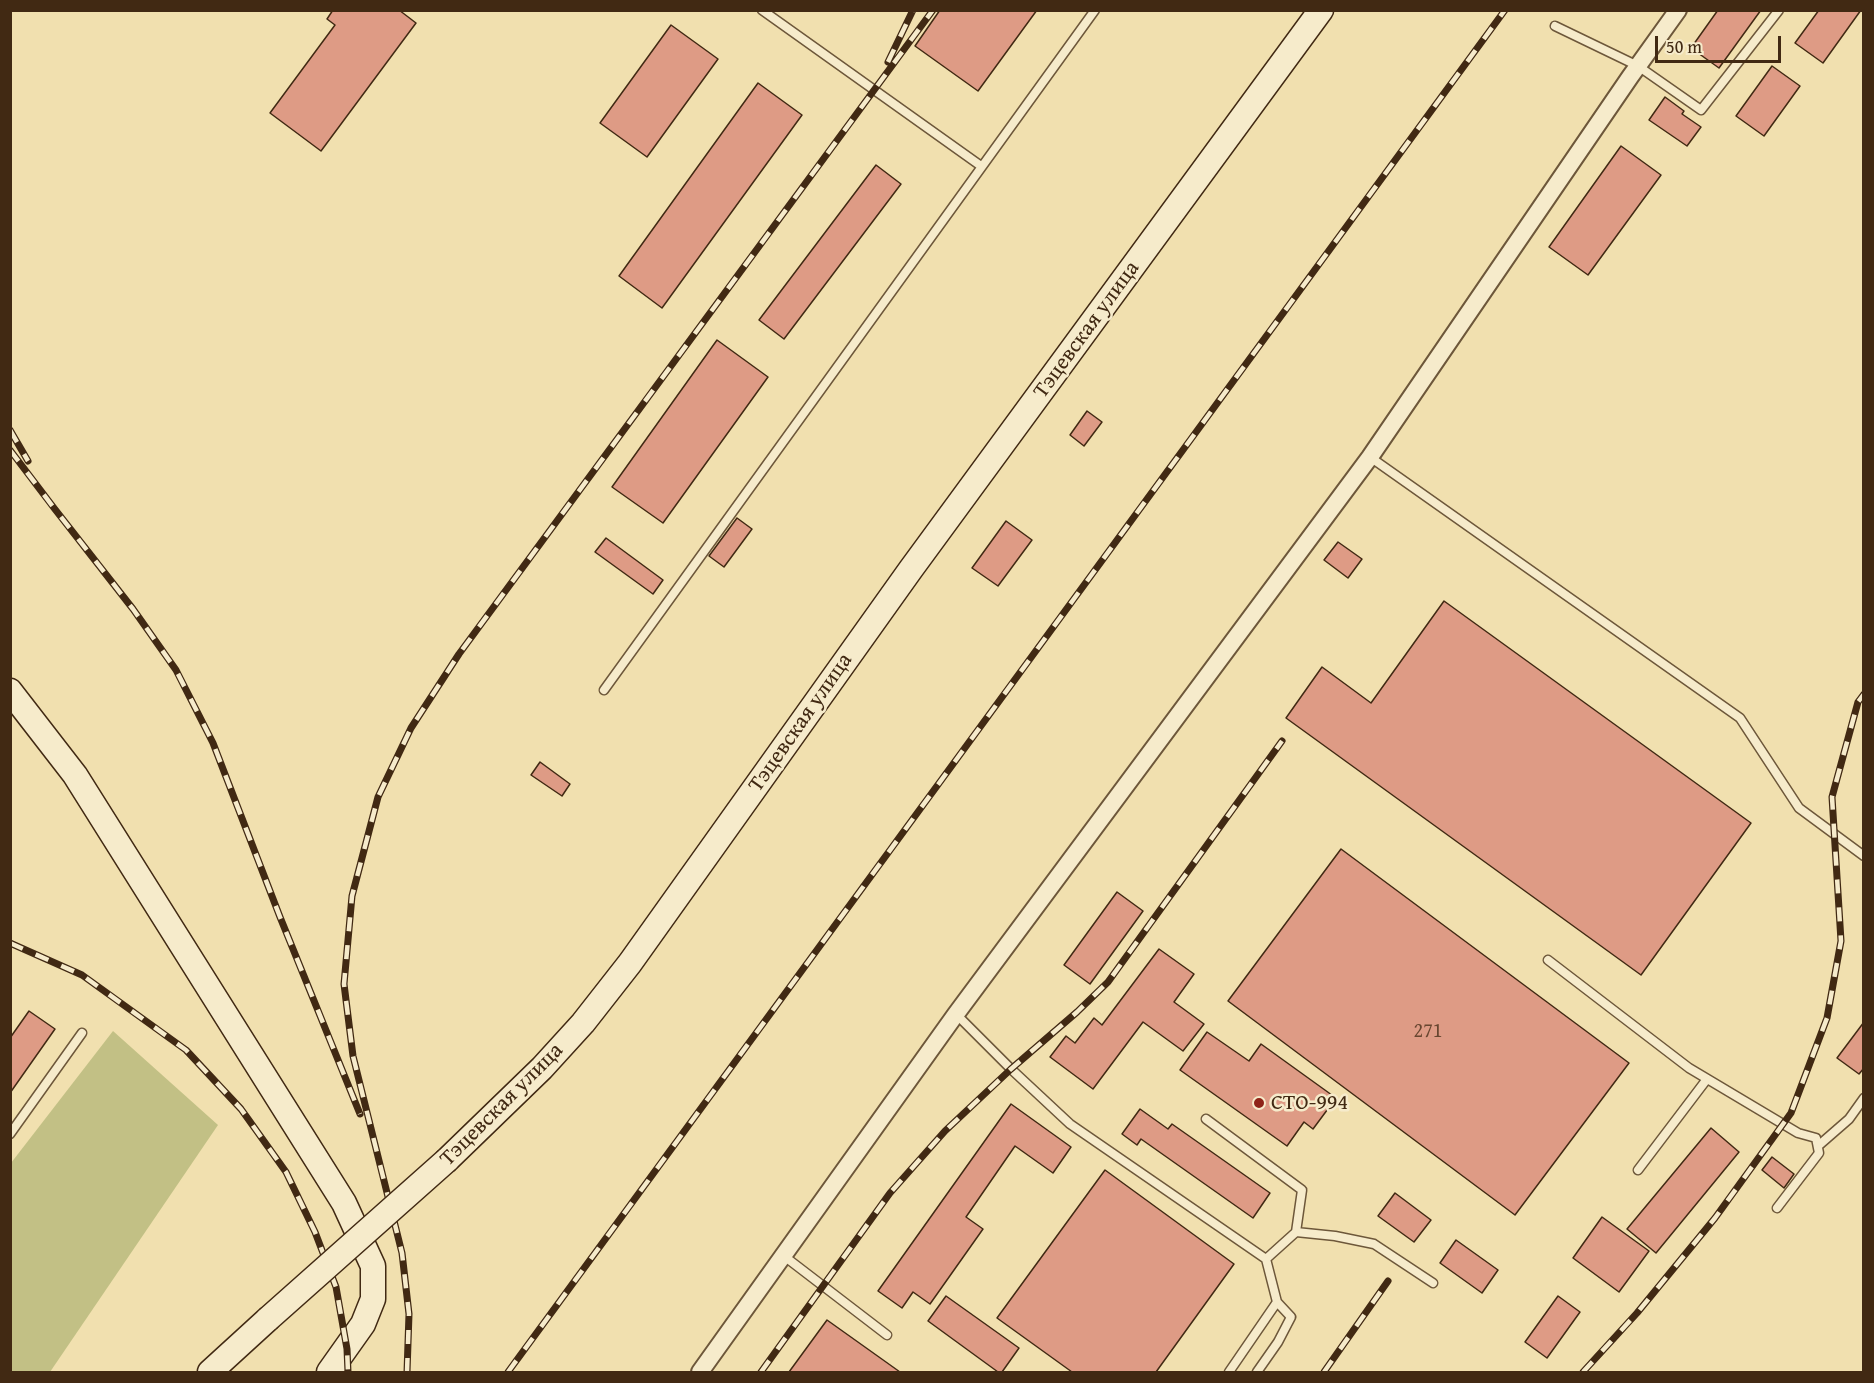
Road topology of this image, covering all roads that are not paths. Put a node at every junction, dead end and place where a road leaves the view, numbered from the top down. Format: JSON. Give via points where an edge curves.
{"nodes":[{"id":1,"x":762,"y":10,"type":"edge"},
{"id":2,"x":1095,"y":10,"type":"edge"},
{"id":3,"x":1322,"y":10,"type":"edge"},
{"id":4,"x":1678,"y":10,"type":"edge"},
{"id":5,"x":1779,"y":10,"type":"edge"},
{"id":6,"x":1555,"y":26,"type":"dead end"},
{"id":7,"x":1638,"y":66,"type":"junction"},
{"id":8,"x":981,"y":166,"type":"junction"},
{"id":9,"x":1370,"y":457,"type":"junction"},
{"id":10,"x":604,"y":690,"type":"dead end"},
{"id":11,"x":10,"y":691,"type":"edge"},
{"id":12,"x":1863,"y":856,"type":"edge"},
{"id":13,"x":1548,"y":960,"type":"dead end"},
{"id":14,"x":956,"y":1014,"type":"junction"},
{"id":15,"x":82,"y":1033,"type":"dead end"},
{"id":16,"x":1707,"y":1079,"type":"junction"},
{"id":17,"x":1863,"y":1098,"type":"edge"},
{"id":18,"x":1206,"y":1119,"type":"dead end"},
{"id":19,"x":10,"y":1134,"type":"edge"},
{"id":20,"x":1818,"y":1146,"type":"junction"},
{"id":21,"x":1638,"y":1170,"type":"dead end"},
{"id":22,"x":1777,"y":1208,"type":"dead end"},
{"id":23,"x":1296,"y":1232,"type":"junction"},
{"id":24,"x":784,"y":1256,"type":"junction"},
{"id":25,"x":1266,"y":1259,"type":"junction"},
{"id":26,"x":1433,"y":1283,"type":"dead end"},
{"id":27,"x":1277,"y":1302,"type":"junction"},
{"id":28,"x":887,"y":1335,"type":"dead end"},
{"id":29,"x":210,"y":1372,"type":"edge"},
{"id":30,"x":329,"y":1372,"type":"edge"},
{"id":31,"x":700,"y":1372,"type":"edge"},
{"id":32,"x":1229,"y":1372,"type":"edge"},
{"id":33,"x":1257,"y":1372,"type":"edge"}],
"edges":[{"from":1,"to":8,"type":"lane"},
{"from":2,"to":8,"type":"lane"},
{"from":3,"to":29,"type":"street","name":"Тэцевская улица","bridge":true,"via":[[583,1023],[447,1160]]},
{"from":4,"to":7,"type":"street"},
{"from":5,"to":7,"type":"lane","via":[[1701,110]]},
{"from":6,"to":7,"type":"lane"},
{"from":7,"to":9,"type":"street"},
{"from":8,"to":10,"type":"lane"},
{"from":9,"to":12,"type":"lane","via":[[1740,718],[1799,808]]},
{"from":9,"to":14,"type":"street"},
{"from":11,"to":30,"type":"street","via":[[75,775],[349,1214],[373,1266],[373,1299],[363,1324]]},
{"from":13,"to":16,"type":"lane"},
{"from":14,"to":24,"type":"street"},
{"from":14,"to":25,"type":"lane","via":[[1071,1124]]},
{"from":15,"to":19,"type":"lane"},
{"from":16,"to":20,"type":"lane","via":[[1798,1133],[1816,1138]]},
{"from":16,"to":21,"type":"lane"},
{"from":17,"to":20,"type":"lane","via":[[1849,1119]]},
{"from":18,"to":23,"type":"lane","via":[[1302,1190]]},
{"from":20,"to":22,"type":"lane","via":[[1819,1153]]},
{"from":23,"to":25,"type":"lane"},
{"from":23,"to":26,"type":"lane","via":[[1374,1244]]},
{"from":24,"to":28,"type":"lane"},
{"from":24,"to":31,"type":"street"},
{"from":25,"to":27,"type":"lane"},
{"from":27,"to":32,"type":"lane"},
{"from":27,"to":33,"type":"lane","via":[[1291,1317]]}]}
